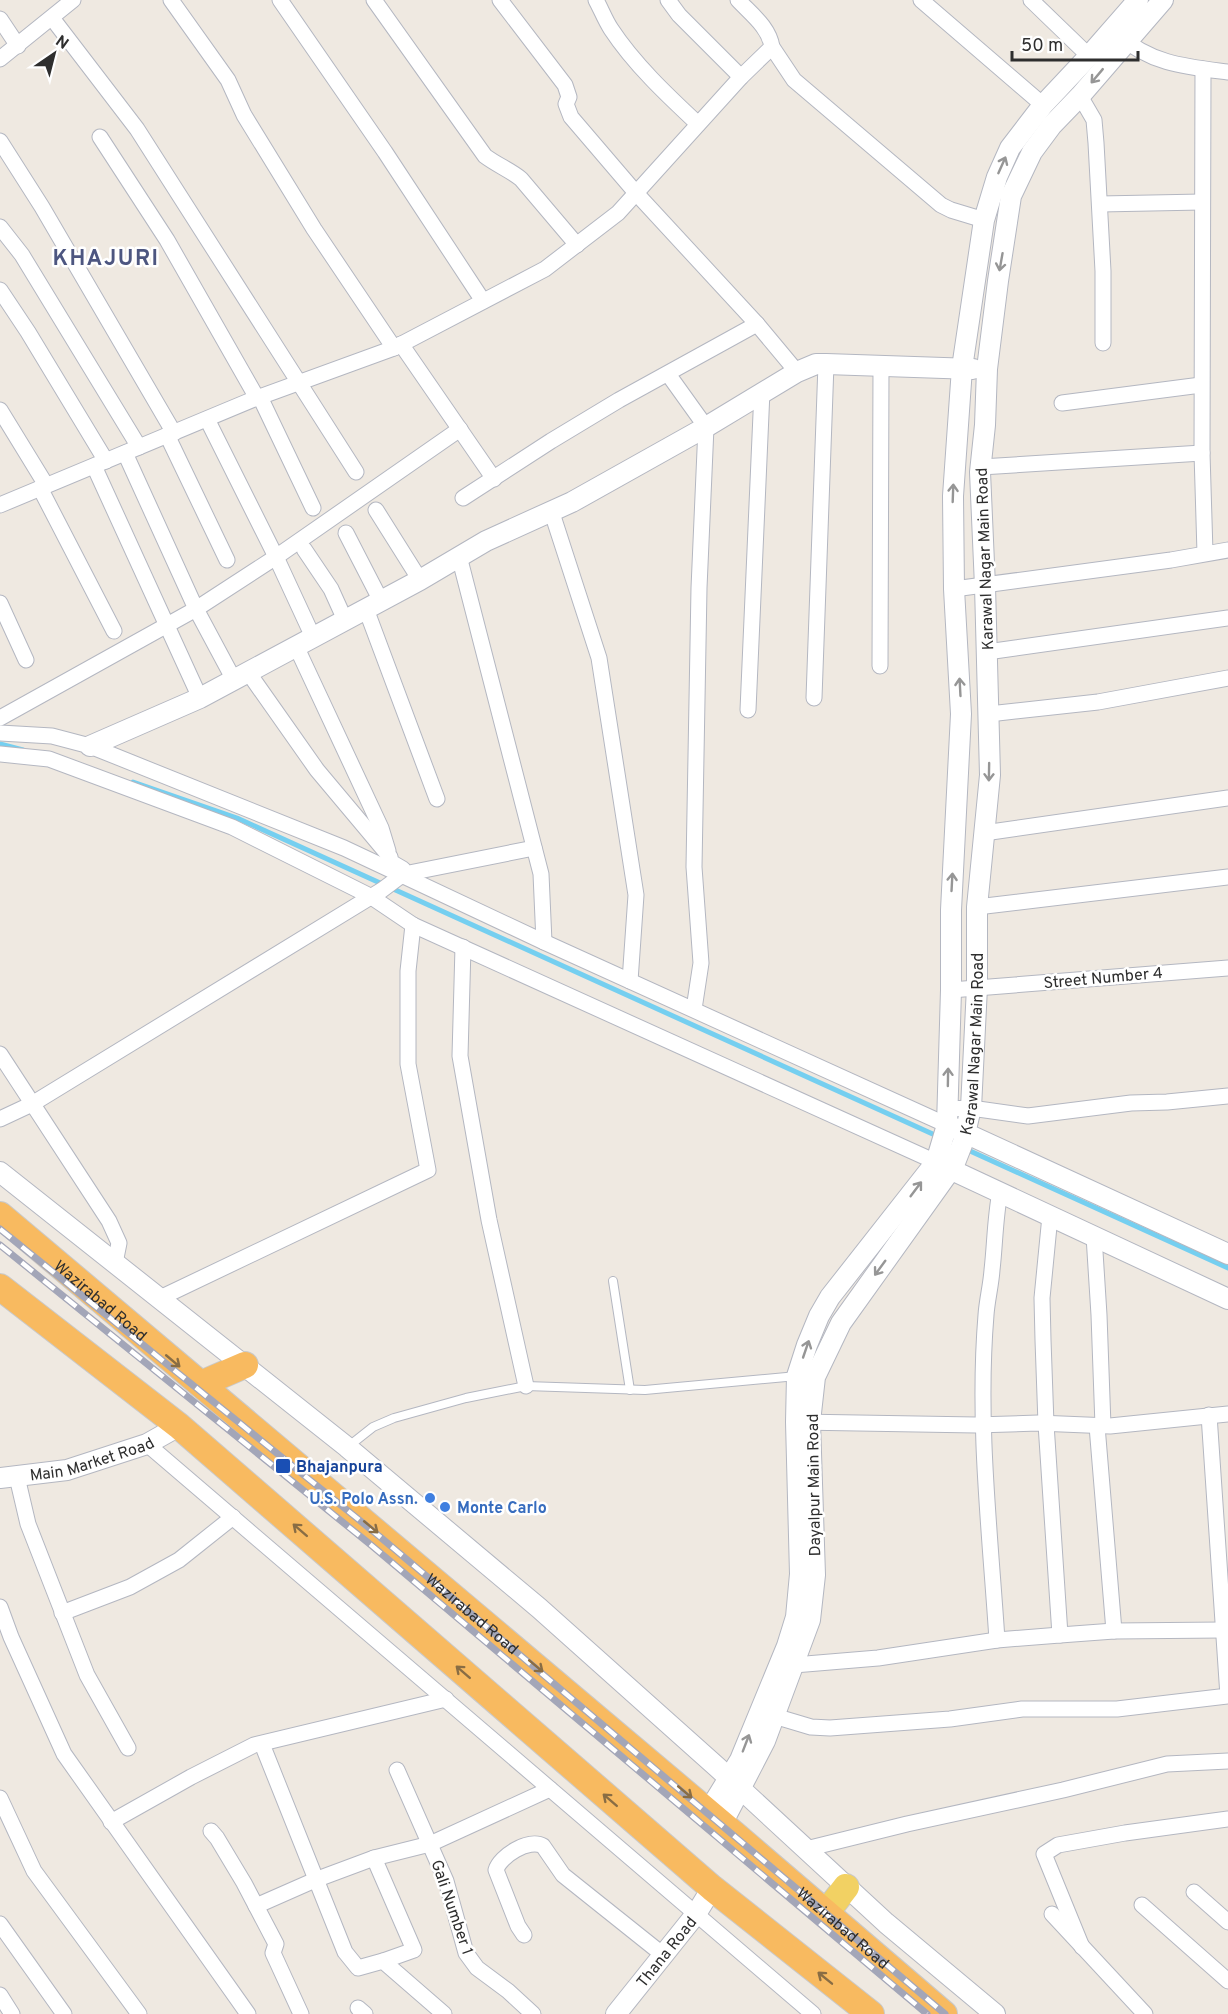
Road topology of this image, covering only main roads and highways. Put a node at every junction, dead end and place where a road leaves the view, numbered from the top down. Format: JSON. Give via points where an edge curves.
{"nodes":[{"id":1,"x":0,"y":1215,"type":"edge"},
{"id":2,"x":0,"y":1287,"type":"edge"},
{"id":3,"x":245,"y":1365,"type":"road end"},
{"id":4,"x":201,"y":1384,"type":"junction"},
{"id":5,"x":846,"y":1887,"type":"road end"},
{"id":6,"x":826,"y":1913,"type":"junction"},
{"id":7,"x":871,"y":2014,"type":"edge"},
{"id":8,"x":944,"y":2014,"type":"edge"}],
"edges":[{"from":1,"to":4,"type":"highway","name":"Wazirabad Road","one_way":true},
{"from":7,"to":2,"type":"highway","one_way":true,"via":[[712,1888],[179,1426]]},
{"from":3,"to":4,"type":"highway"},
{"from":4,"to":6,"type":"highway","name":"Wazirabad Road","one_way":true},
{"from":5,"to":6,"type":"main road"},
{"from":6,"to":8,"type":"highway","name":"Wazirabad Road"}]}
